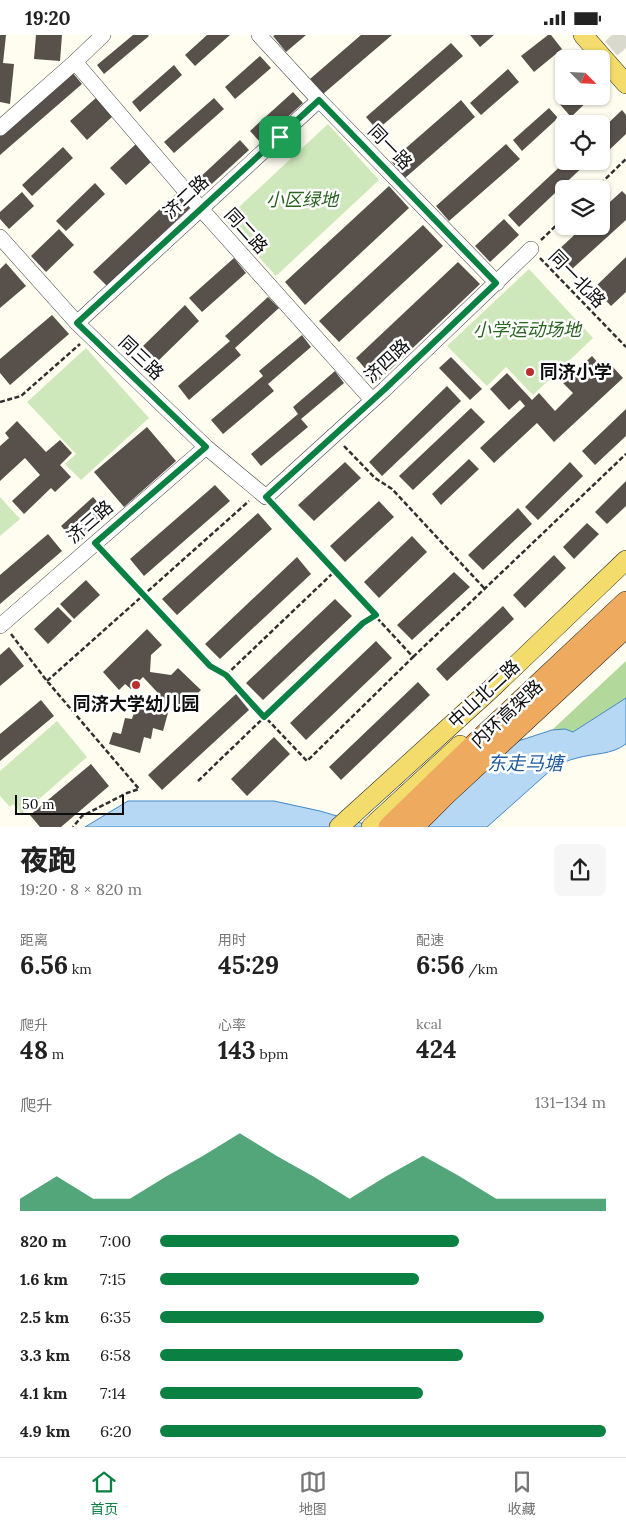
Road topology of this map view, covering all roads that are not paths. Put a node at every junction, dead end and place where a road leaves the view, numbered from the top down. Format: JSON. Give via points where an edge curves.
{"nodes":[{"id":1,"x":103,"y":35,"type":"edge"},
{"id":2,"x":259,"y":35,"type":"edge"},
{"id":3,"x":583,"y":35,"type":"edge"},
{"id":4,"x":75,"y":63,"type":"junction"},
{"id":5,"x":626,"y":84,"type":"edge"},
{"id":6,"x":319,"y":100,"type":"junction"},
{"id":7,"x":0,"y":128,"type":"edge"},
{"id":8,"x":201,"y":209,"type":"junction"},
{"id":9,"x":0,"y":237,"type":"edge"},
{"id":10,"x":531,"y":249,"type":"road end"},
{"id":11,"x":496,"y":283,"type":"junction"},
{"id":12,"x":77,"y":323,"type":"junction"},
{"id":13,"x":372,"y":400,"type":"junction"},
{"id":14,"x":206,"y":447,"type":"junction"},
{"id":15,"x":266,"y":497,"type":"joint"},
{"id":16,"x":626,"y":560,"type":"edge"},
{"id":17,"x":626,"y":591,"type":"edge"},
{"id":18,"x":626,"y":602,"type":"edge"},
{"id":19,"x":2,"y":624,"type":"edge"},
{"id":20,"x":626,"y":627,"type":"edge"},
{"id":21,"x":378,"y":825,"type":"edge"},
{"id":22,"x":340,"y":827,"type":"edge"},
{"id":23,"x":413,"y":827,"type":"edge"}],
"edges":[{"from":1,"to":4,"type":"street"},
{"from":2,"to":6,"type":"street","name":"同一路"},
{"from":3,"to":5,"type":"main road"},
{"from":4,"to":7,"type":"street"},
{"from":4,"to":8,"type":"street","name":"同二路"},
{"from":6,"to":8,"type":"street","name":"济二路"},
{"from":6,"to":11,"type":"street","name":"同一路"},
{"from":8,"to":12,"type":"street","name":"济二路"},
{"from":8,"to":13,"type":"street","name":"同二路"},
{"from":9,"to":12,"type":"street","name":"同三路"},
{"from":10,"to":11,"type":"street","name":"济四路"},
{"from":11,"to":13,"type":"street","name":"济四路"},
{"from":12,"to":14,"type":"street","name":"同三路"},
{"from":13,"to":15,"type":"street","name":"济四路"},
{"from":14,"to":15,"type":"street","name":"同三路"},
{"from":14,"to":19,"type":"street","name":"济三路"},
{"from":16,"to":22,"type":"main road","name":"中山北二路"},
{"from":17,"to":21,"type":"main road","name":"中山北二路"},
{"from":18,"to":21,"type":"highway","name":"内环高架路","via":[[477,742]]},
{"from":20,"to":23,"type":"highway","name":"内环高架路"}]}
